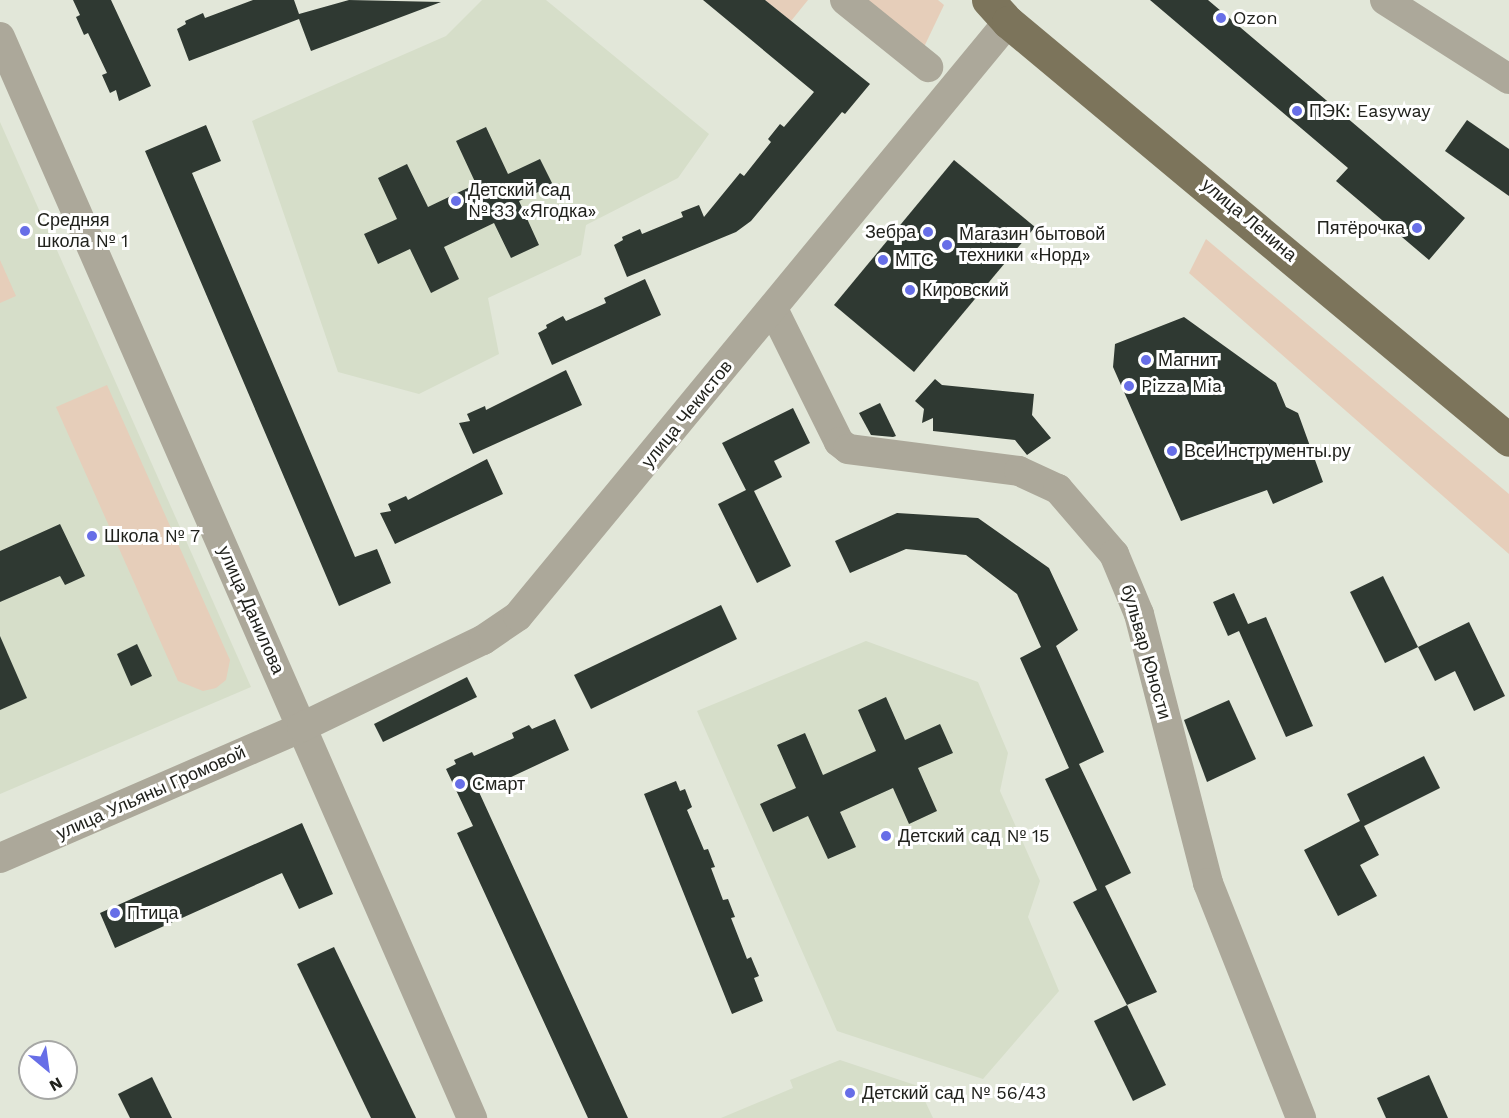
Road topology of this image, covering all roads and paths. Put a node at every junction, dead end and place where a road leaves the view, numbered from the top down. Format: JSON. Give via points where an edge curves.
{"nodes":[{"id":1,"x":844,"y":0,"type":"edge"},
{"id":2,"x":1385,"y":0,"type":"edge"},
{"id":3,"x":998,"y":11,"type":"edge"},
{"id":4,"x":0,"y":37,"type":"edge"},
{"id":5,"x":928,"y":67,"type":"dead end"},
{"id":6,"x":1509,"y":79,"type":"edge"},
{"id":7,"x":773,"y":309,"type":"junction"},
{"id":8,"x":1509,"y":440,"type":"edge"},
{"id":9,"x":302,"y":727,"type":"junction"},
{"id":10,"x":0,"y":858,"type":"edge"},
{"id":11,"x":472,"y":1118,"type":"edge"},
{"id":12,"x":1301,"y":1118,"type":"edge"}],
"edges":[{"from":1,"to":5,"type":"street"},
{"from":2,"to":6,"type":"street"},
{"from":3,"to":7,"type":"street","name":"улица Чекистов"},
{"from":3,"to":8,"type":"main road","name":"улица Ленина"},
{"from":4,"to":9,"type":"street","name":"улица Данилова"},
{"from":7,"to":9,"type":"street","name":"улица Чекистов","via":[[518,616],[483,640]]},
{"from":7,"to":12,"type":"street","name":"бульвар Юности","via":[[839,442],[848,449],[1019,471],[1058,489],[1114,554],[1139,614],[1208,883]]},
{"from":9,"to":10,"type":"street","name":"улица Ульяны Громовой"},
{"from":9,"to":11,"type":"street","name":"улица Данилова"}]}
